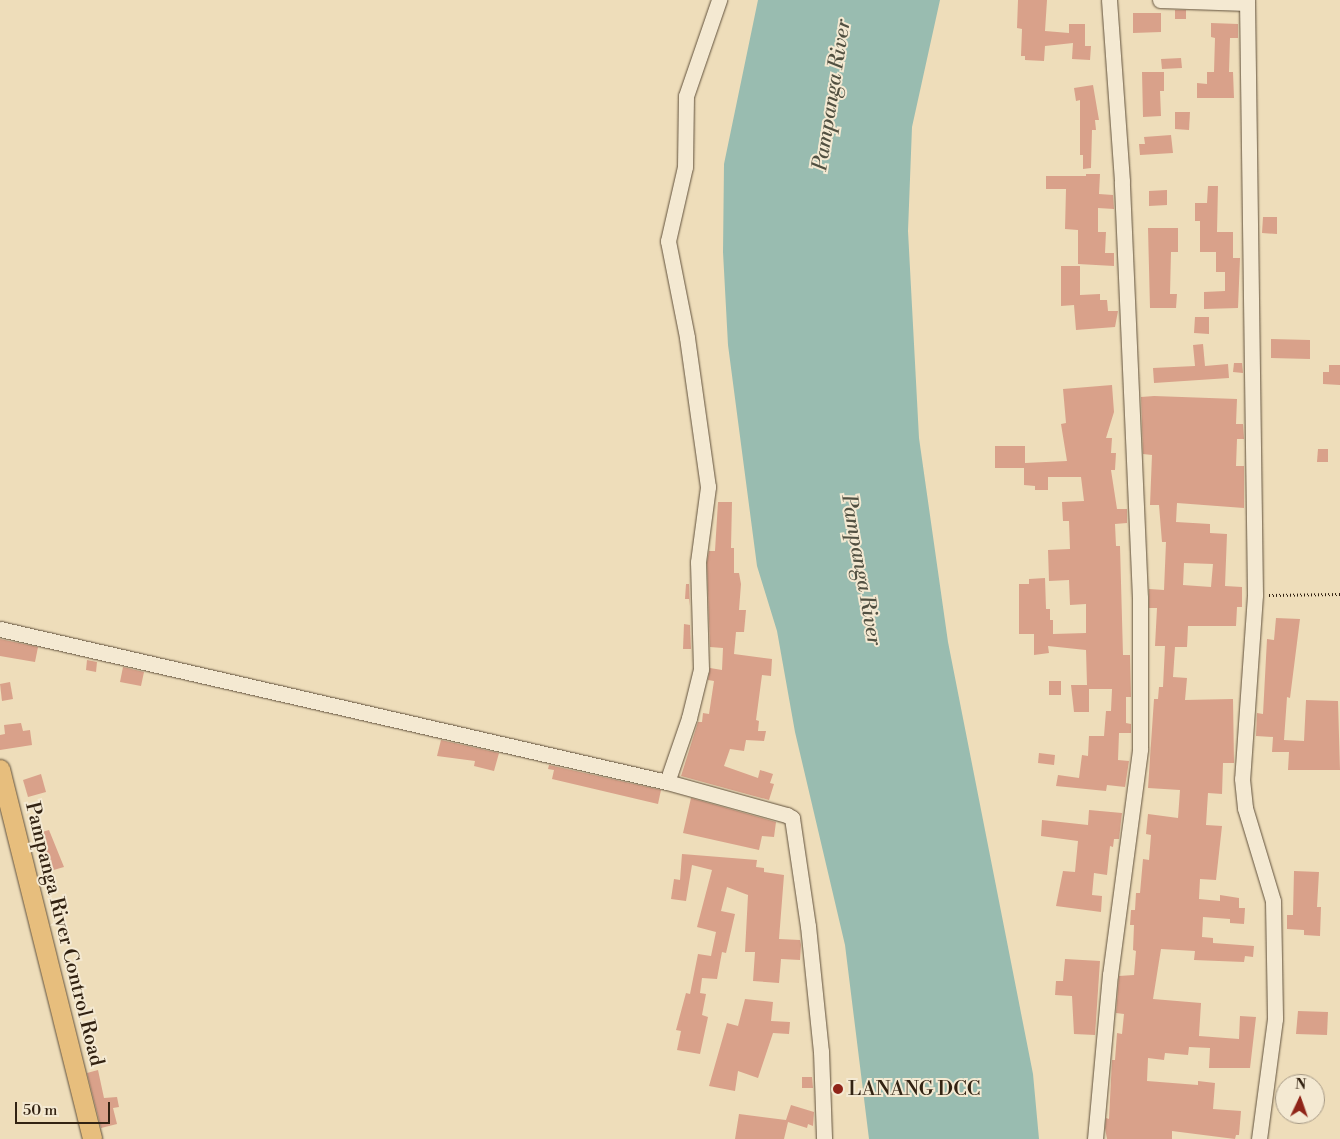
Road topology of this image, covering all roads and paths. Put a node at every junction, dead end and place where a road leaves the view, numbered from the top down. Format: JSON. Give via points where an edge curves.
{"nodes":[{"id":1,"x":719,"y":0,"type":"edge"},
{"id":2,"x":1109,"y":0,"type":"edge"},
{"id":3,"x":1160,"y":0,"type":"edge"},
{"id":4,"x":1247,"y":2,"type":"edge"},
{"id":5,"x":1340,"y":594,"type":"edge"},
{"id":6,"x":1255,"y":595,"type":"junction"},
{"id":7,"x":0,"y":629,"type":"edge"},
{"id":8,"x":0,"y":769,"type":"edge"},
{"id":9,"x":667,"y":782,"type":"junction"},
{"id":10,"x":92,"y":1139,"type":"edge"},
{"id":11,"x":824,"y":1139,"type":"edge"},
{"id":12,"x":1095,"y":1139,"type":"edge"},
{"id":13,"x":1259,"y":1139,"type":"edge"}],
"edges":[{"from":1,"to":9,"type":"street","via":[[686,96],[685,167],[668,241],[687,337],[708,487],[698,562],[700,669],[694,701]]},
{"from":2,"to":12,"type":"street","via":[[1122,181],[1139,588],[1140,749],[1110,975]]},
{"from":3,"to":4,"type":"street"},
{"from":4,"to":6,"type":"street"},
{"from":5,"to":6,"type":"path"},
{"from":6,"to":13,"type":"street","via":[[1243,794],[1272,901],[1275,1019]]},
{"from":7,"to":9,"type":"street"},
{"from":8,"to":10,"type":"main road","name":"Pampanga River Control Road"},
{"from":9,"to":11,"type":"street","via":[[792,818],[814,984]]}]}
